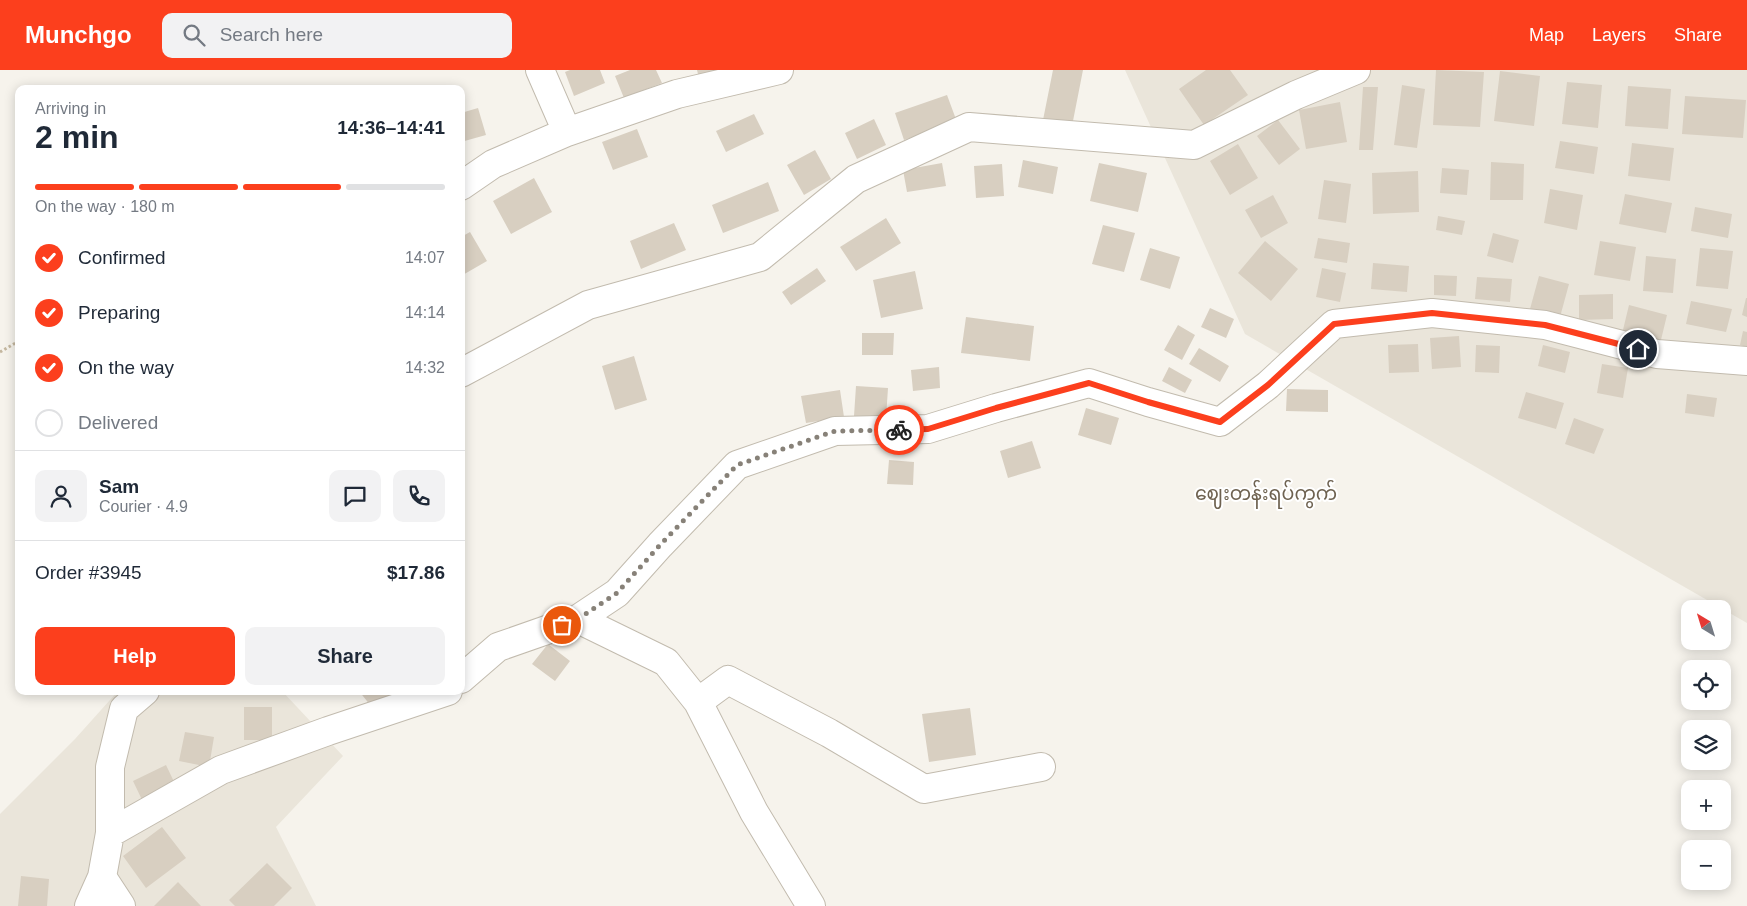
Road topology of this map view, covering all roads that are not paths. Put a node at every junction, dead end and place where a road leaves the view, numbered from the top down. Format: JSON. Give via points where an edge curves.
{"nodes":[{"id":1,"x":540,"y":70,"type":"edge"},
{"id":2,"x":779,"y":70,"type":"edge"},
{"id":3,"x":1356,"y":70,"type":"edge"},
{"id":4,"x":567,"y":132,"type":"junction"},
{"id":5,"x":465,"y":183,"type":"edge"},
{"id":6,"x":1747,"y":361,"type":"edge"},
{"id":7,"x":465,"y":371,"type":"edge"},
{"id":8,"x":578,"y":619,"type":"junction"},
{"id":9,"x":465,"y":676,"type":"edge"},
{"id":10,"x":140,"y":695,"type":"edge"},
{"id":11,"x":436,"y":695,"type":"edge"},
{"id":12,"x":698,"y":702,"type":"junction"},
{"id":13,"x":1041,"y":767,"type":"dead end"},
{"id":14,"x":110,"y":833,"type":"junction"},
{"id":15,"x":102,"y":877,"type":"junction"},
{"id":16,"x":89,"y":906,"type":"edge"},
{"id":17,"x":121,"y":906,"type":"edge"},
{"id":18,"x":812,"y":906,"type":"edge"}],
"edges":[{"from":1,"to":4,"type":"street"},
{"from":2,"to":4,"type":"street","via":[[677,94]]},
{"from":3,"to":7,"type":"street","via":[[1296,95],[1194,145],[969,127],[856,179],[760,256],[588,306]]},
{"from":4,"to":5,"type":"street","via":[[493,164]]},
{"from":6,"to":8,"type":"street","via":[[1657,354],[1545,325],[1432,313],[1334,324],[1268,385],[1220,422],[1089,383],[928,429],[835,431],[737,465],[617,593]]},
{"from":8,"to":9,"type":"street","via":[[498,647]]},
{"from":8,"to":12,"type":"street","via":[[666,662]]},
{"from":10,"to":14,"type":"street","via":[[124,709],[110,767]]},
{"from":11,"to":14,"type":"street","via":[[221,770]]},
{"from":12,"to":13,"type":"street","via":[[728,680],[829,733],[924,789]]},
{"from":12,"to":18,"type":"street","via":[[754,812]]},
{"from":14,"to":15,"type":"street"},
{"from":15,"to":16,"type":"street"},
{"from":15,"to":17,"type":"street"}]}
